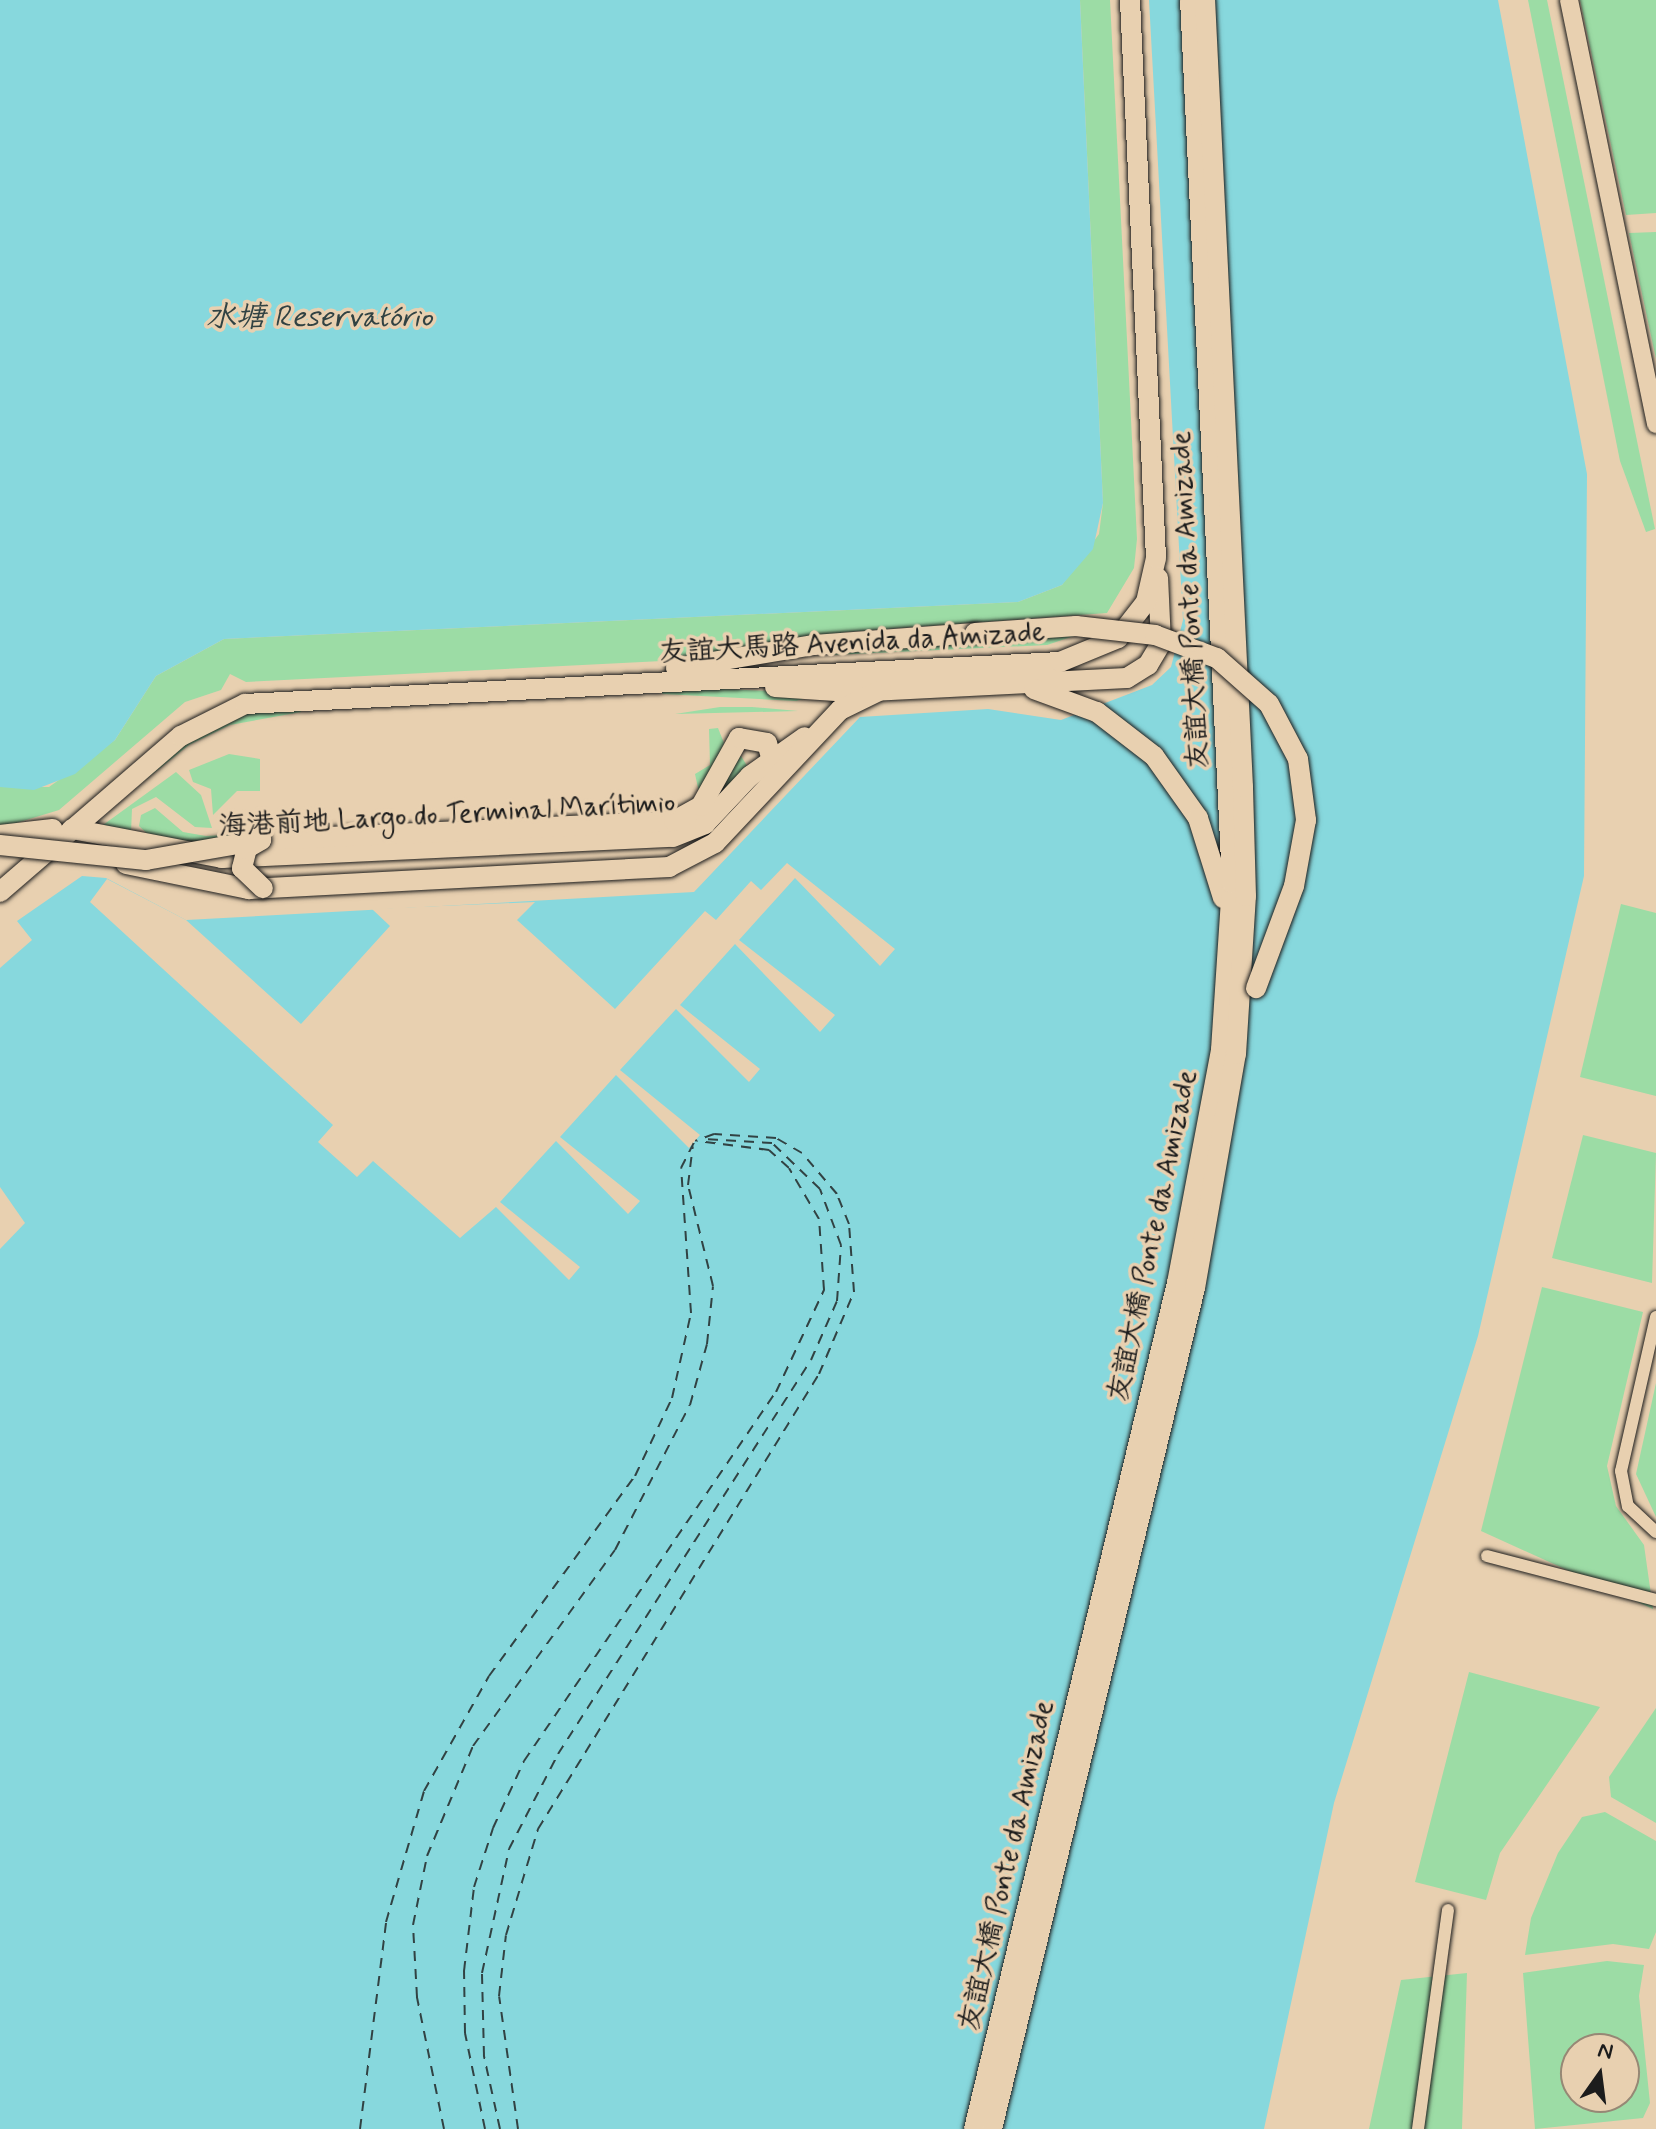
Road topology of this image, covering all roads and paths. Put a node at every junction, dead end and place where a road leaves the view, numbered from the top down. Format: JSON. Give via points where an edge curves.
{"nodes":[{"id":1,"x":1118,"y":0,"type":"edge"},
{"id":2,"x":1130,"y":0,"type":"edge"},
{"id":3,"x":1190,"y":0,"type":"edge"},
{"id":4,"x":1205,"y":0,"type":"edge"},
{"id":5,"x":1569,"y":0,"type":"edge"},
{"id":6,"x":1656,"y":424,"type":"edge"},
{"id":7,"x":1156,"y":558,"type":"junction"},
{"id":8,"x":676,"y":674,"type":"junction"},
{"id":9,"x":1011,"y":685,"type":"junction"},
{"id":10,"x":881,"y":690,"type":"junction"},
{"id":11,"x":834,"y":717,"type":"junction"},
{"id":12,"x":725,"y":758,"type":"junction"},
{"id":13,"x":775,"y":758,"type":"junction"},
{"id":14,"x":758,"y":781,"type":"junction"},
{"id":15,"x":63,"y":829,"type":"junction"},
{"id":16,"x":0,"y":835,"type":"edge"},
{"id":17,"x":261,"y":840,"type":"junction"},
{"id":18,"x":0,"y":845,"type":"edge"},
{"id":19,"x":74,"y":854,"type":"junction"},
{"id":20,"x":0,"y":875,"type":"edge"},
{"id":21,"x":263,"y":888,"type":"junction"},
{"id":22,"x":0,"y":892,"type":"edge"},
{"id":23,"x":1228,"y":966,"type":"junction"},
{"id":24,"x":1236,"y":1054,"type":"junction"},
{"id":25,"x":1656,"y":1317,"type":"edge"},
{"id":26,"x":1656,"y":1532,"type":"edge"},
{"id":27,"x":1487,"y":1556,"type":"dead end"},
{"id":28,"x":1656,"y":1600,"type":"edge"},
{"id":29,"x":1448,"y":1910,"type":"dead end"},
{"id":30,"x":974,"y":2129,"type":"edge"},
{"id":31,"x":992,"y":2129,"type":"edge"},
{"id":32,"x":1418,"y":2129,"type":"edge"}],
"edges":[{"from":1,"to":8,"type":"main road","name":"友誼大馬路 Avenida da Amizade","via":[[1144,558],[1127,610],[1098,637],[1060,650]]},
{"from":2,"to":7,"type":"main road","name":"友誼大馬路 Avenida da Amizade"},
{"from":3,"to":23,"type":"main road","name":"友誼大橋 Ponte da Amizade","via":[[1232,883]]},
{"from":4,"to":24,"type":"main road","name":"友誼大橋 Ponte da Amizade","via":[[1243,787],[1246,896]]},
{"from":5,"to":6,"type":"main road"},
{"from":7,"to":8,"type":"main road","name":"友誼大馬路 Avenida da Amizade","via":[[1137,618],[1111,643],[1078,659]]},
{"from":7,"to":9,"type":"main road","via":[[1162,635],[1142,671],[1118,680]]},
{"from":8,"to":10,"type":"main road"},
{"from":8,"to":15,"type":"main road","name":"友誼大馬路 Avenida da Amizade","via":[[241,692],[185,717]]},
{"from":8,"to":24,"type":"main road","bridge":true,"via":[[814,645],[1092,627],[1171,639],[1231,667],[1284,726],[1304,784],[1303,846]]},
{"from":9,"to":10,"type":"main road"},
{"from":9,"to":23,"type":"main road","via":[[1052,694],[1118,725],[1185,795],[1220,880]]},
{"from":10,"to":11,"type":"main road"},
{"from":11,"to":13,"type":"main road","name":"海港前地 Largo do Terminal Marítimio"},
{"from":11,"to":14,"type":"main road"},
{"from":12,"to":13,"type":"main road","via":[[748,735],[767,743]]},
{"from":12,"to":14,"type":"main road","via":[[747,753]]},
{"from":12,"to":17,"type":"main road","via":[[701,806],[680,820]]},
{"from":13,"to":14,"type":"main road","name":"海港前地 Largo do Terminal Marítimio"},
{"from":14,"to":15,"type":"main road","name":"海港前地 Largo do Terminal Marítimio","via":[[705,824],[673,837],[222,858]]},
{"from":14,"to":21,"type":"main road","via":[[727,829],[694,858],[652,870]]},
{"from":15,"to":16,"type":"main road","name":"海港前地 Largo do Terminal Marítimio"},
{"from":15,"to":20,"type":"main road","name":"友誼大馬路 Avenida da Amizade"},
{"from":15,"to":22,"type":"main road","name":"友誼大馬路 Avenida da Amizade"},
{"from":17,"to":19,"type":"main road","bridge":true,"via":[[146,860]]},
{"from":17,"to":21,"type":"main road","bridge":true,"via":[[241,863],[246,879]]},
{"from":18,"to":19,"type":"main road","bridge":true},
{"from":19,"to":21,"type":"main road","bridge":true},
{"from":23,"to":30,"type":"main road","name":"友誼大橋 Ponte da Amizade","via":[[1204,1161]]},
{"from":24,"to":31,"type":"main road","name":"友誼大橋 Ponte da Amizade","via":[[1195,1288]]},
{"from":25,"to":26,"type":"street","via":[[1621,1471],[1628,1506]]},
{"from":27,"to":28,"type":"street"},
{"from":29,"to":32,"type":"street"}]}
